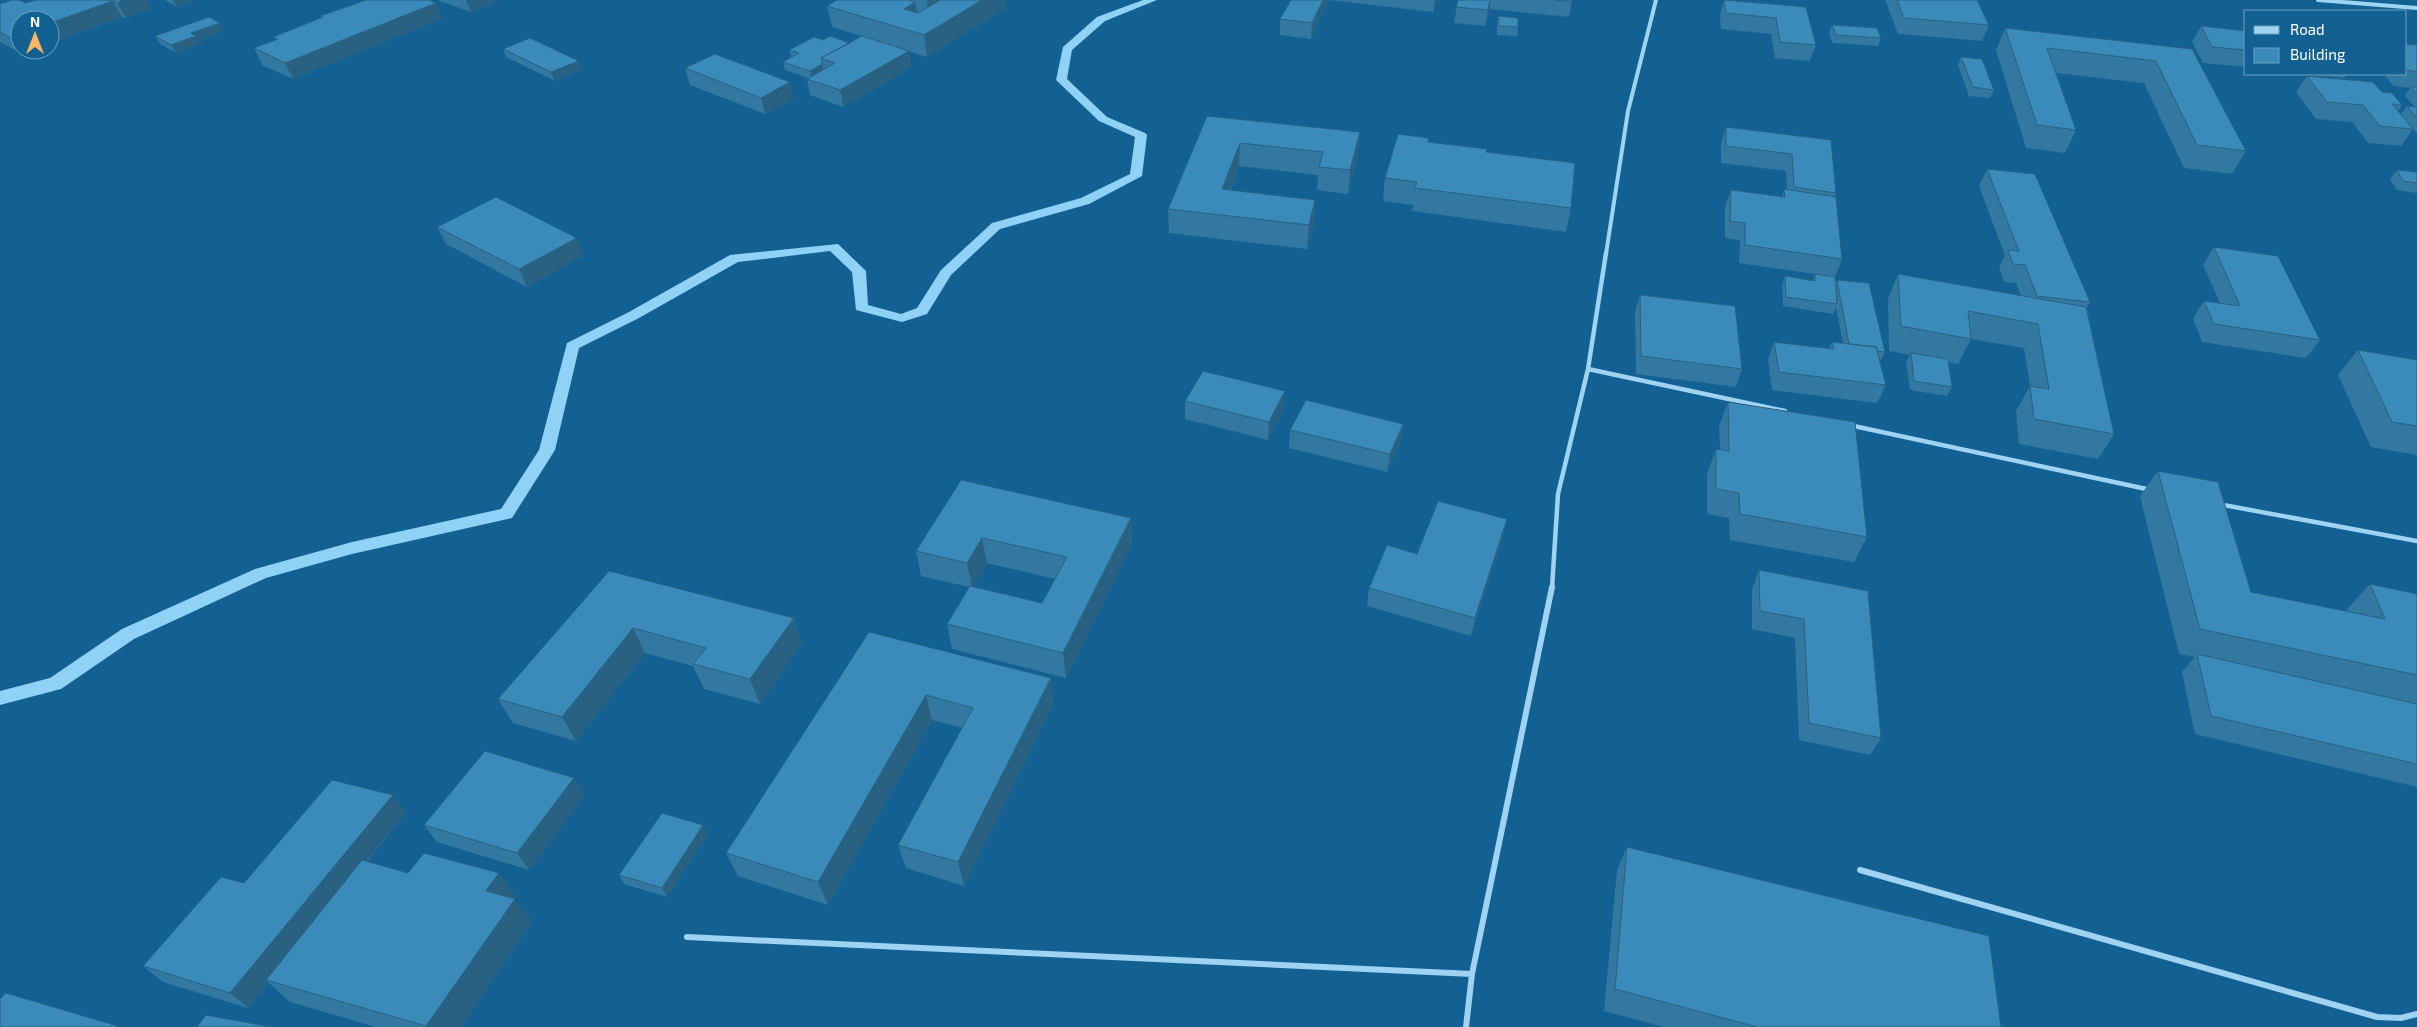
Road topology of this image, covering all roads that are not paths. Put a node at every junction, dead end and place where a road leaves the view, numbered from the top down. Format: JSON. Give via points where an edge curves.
{"nodes":[{"id":1,"x":1656,"y":0,"type":"edge"},
{"id":2,"x":2318,"y":0,"type":"edge"},
{"id":3,"x":2417,"y":8,"type":"edge"},
{"id":4,"x":1588,"y":369,"type":"junction"},
{"id":5,"x":1791,"y":413,"type":"edge"},
{"id":6,"x":1840,"y":423,"type":"edge"},
{"id":7,"x":2159,"y":491,"type":"edge"},
{"id":8,"x":2208,"y":502,"type":"edge"},
{"id":9,"x":2417,"y":541,"type":"edge"},
{"id":10,"x":1860,"y":870,"type":"dead end"},
{"id":11,"x":687,"y":937,"type":"dead end"},
{"id":12,"x":1472,"y":974,"type":"junction"},
{"id":13,"x":2417,"y":1014,"type":"edge"},
{"id":14,"x":1466,"y":1027,"type":"edge"}],
"edges":[{"from":1,"to":4,"type":"street","via":[[1628,111]]},
{"from":2,"to":3,"type":"street"},
{"from":4,"to":5,"type":"street"},
{"from":4,"to":12,"type":"street","via":[[1558,494],[1552,586]]},
{"from":6,"to":7,"type":"street"},
{"from":8,"to":9,"type":"street"},
{"from":10,"to":13,"type":"street","via":[[2377,1017],[2401,1018]]},
{"from":11,"to":12,"type":"street"},
{"from":12,"to":14,"type":"street"}]}
